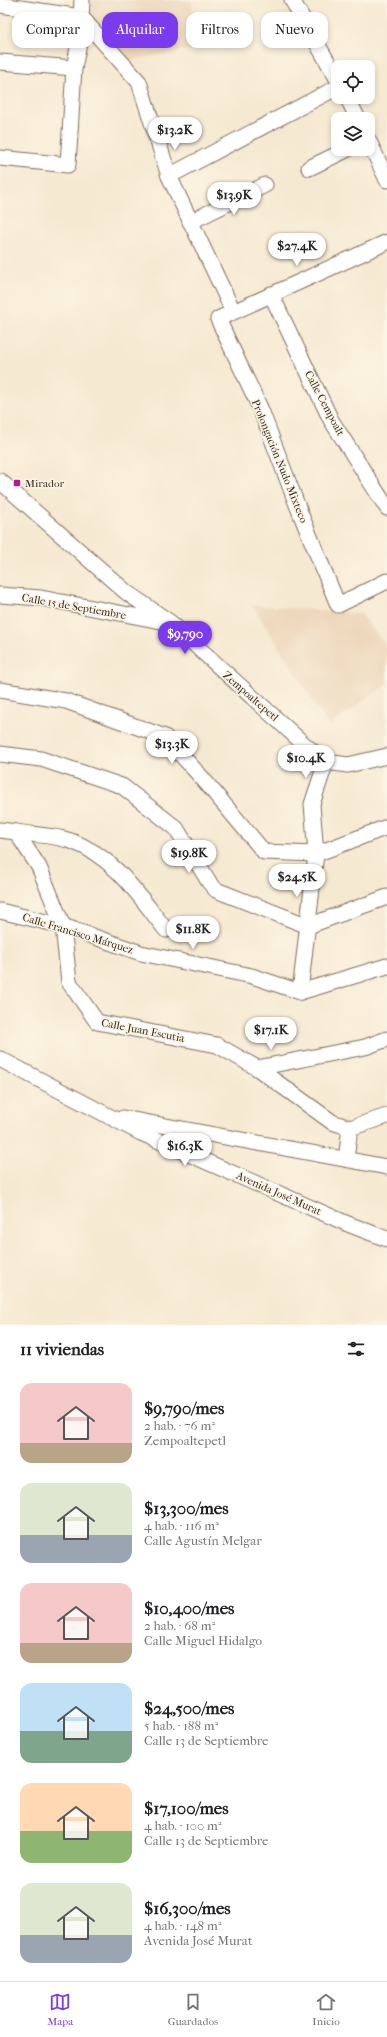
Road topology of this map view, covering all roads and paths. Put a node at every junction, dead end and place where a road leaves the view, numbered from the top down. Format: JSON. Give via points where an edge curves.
{"nodes":[{"id":1,"x":82,"y":0,"type":"edge"},
{"id":2,"x":292,"y":0,"type":"edge"},
{"id":3,"x":0,"y":5,"type":"edge"},
{"id":4,"x":47,"y":12,"type":"edge"},
{"id":5,"x":81,"y":12,"type":"edge"},
{"id":6,"x":94,"y":32,"type":"edge"},
{"id":7,"x":78,"y":48,"type":"edge"},
{"id":8,"x":0,"y":62,"type":"edge"},
{"id":9,"x":74,"y":68,"type":"junction"},
{"id":10,"x":331,"y":68,"type":"edge"},
{"id":11,"x":331,"y":91,"type":"edge"},
{"id":12,"x":375,"y":154,"type":"edge"},
{"id":13,"x":334,"y":156,"type":"edge"},
{"id":14,"x":0,"y":158,"type":"edge"},
{"id":15,"x":309,"y":168,"type":"dead end"},
{"id":16,"x":169,"y":176,"type":"junction"},
{"id":17,"x":387,"y":180,"type":"edge"},
{"id":18,"x":265,"y":185,"type":"dead end"},
{"id":19,"x":190,"y":222,"type":"junction"},
{"id":20,"x":387,"y":242,"type":"edge"},
{"id":21,"x":271,"y":294,"type":"junction"},
{"id":22,"x":233,"y":312,"type":"junction"},
{"id":23,"x":0,"y":481,"type":"edge"},
{"id":24,"x":387,"y":508,"type":"edge"},
{"id":25,"x":387,"y":581,"type":"edge"},
{"id":26,"x":0,"y":595,"type":"edge"},
{"id":27,"x":171,"y":622,"type":"junction"},
{"id":28,"x":0,"y":690,"type":"edge"},
{"id":29,"x":0,"y":754,"type":"edge"},
{"id":30,"x":387,"y":756,"type":"edge"},
{"id":31,"x":326,"y":762,"type":"junction"},
{"id":32,"x":387,"y":827,"type":"edge"},
{"id":33,"x":0,"y":830,"type":"edge"},
{"id":34,"x":16,"y":832,"type":"junction"},
{"id":35,"x":316,"y":854,"type":"junction"},
{"id":36,"x":387,"y":897,"type":"edge"},
{"id":37,"x":0,"y":911,"type":"edge"},
{"id":38,"x":63,"y":926,"type":"junction"},
{"id":39,"x":308,"y":926,"type":"junction"},
{"id":40,"x":166,"y":930,"type":"dead end"},
{"id":41,"x":387,"y":966,"type":"edge"},
{"id":42,"x":300,"y":992,"type":"junction"},
{"id":43,"x":387,"y":1039,"type":"edge"},
{"id":44,"x":0,"y":1059,"type":"edge"},
{"id":45,"x":257,"y":1068,"type":"junction"},
{"id":46,"x":108,"y":1115,"type":"junction"},
{"id":47,"x":387,"y":1116,"type":"edge"},
{"id":48,"x":350,"y":1128,"type":"junction"},
{"id":49,"x":346,"y":1159,"type":"junction"},
{"id":50,"x":387,"y":1167,"type":"edge"},
{"id":51,"x":387,"y":1239,"type":"edge"}],
"edges":[{"from":1,"to":5,"type":"street"},
{"from":2,"to":10,"type":"street"},
{"from":3,"to":4,"type":"street"},
{"from":6,"to":16,"type":"street","via":[[139,82]]},
{"from":7,"to":9,"type":"street"},
{"from":8,"to":9,"type":"street"},
{"from":9,"to":14,"type":"street","via":[[68,165]]},
{"from":11,"to":16,"type":"street"},
{"from":12,"to":17,"type":"street"},
{"from":13,"to":15,"type":"street"},
{"from":16,"to":19,"type":"street"},
{"from":18,"to":19,"type":"street"},
{"from":19,"to":22,"type":"street"},
{"from":20,"to":21,"type":"street"},
{"from":21,"to":22,"type":"street"},
{"from":21,"to":24,"type":"street","name":"Calle Cempoalt","via":[[331,420]]},
{"from":22,"to":25,"type":"street","name":"Prolongación Nudo Mixteco","via":[[218,318],[260,410],[338,605]]},
{"from":23,"to":27,"type":"street","name":"Zempoaltepetl","via":[[126,592]]},
{"from":26,"to":27,"type":"street","name":"Calle 15 de Septiembre","via":[[41,598]]},
{"from":27,"to":31,"type":"street","name":"Zempoaltepetl"},
{"from":28,"to":35,"type":"street","via":[[66,701],[165,737],[264,852]]},
{"from":29,"to":39,"type":"street","via":[[41,758],[122,786],[176,828],[216,890]]},
{"from":30,"to":31,"type":"street","via":[[348,765]]},
{"from":31,"to":35,"type":"street","via":[[312,804]]},
{"from":32,"to":35,"type":"street"},
{"from":33,"to":34,"type":"street"},
{"from":34,"to":38,"type":"street","name":"Calle Juan Escutia","via":[[39,867]]},
{"from":34,"to":40,"type":"street","via":[[70,841],[97,855],[120,871]]},
{"from":35,"to":39,"type":"street"},
{"from":36,"to":39,"type":"street"},
{"from":37,"to":38,"type":"street","name":"Calle Francisco Márquez"},
{"from":38,"to":42,"type":"street","name":"Calle Francisco Márquez","via":[[141,953],[252,976]]},
{"from":38,"to":45,"type":"street","name":"Calle Juan Escutia","via":[[69,982],[98,1022],[217,1045]]},
{"from":39,"to":42,"type":"street"},
{"from":41,"to":42,"type":"street"},
{"from":43,"to":45,"type":"street","via":[[365,1047]]},
{"from":44,"to":46,"type":"street","name":"Avenida José Murat"},
{"from":45,"to":48,"type":"street","name":"Calle Juan Escutia","via":[[332,1122]]},
{"from":46,"to":49,"type":"street"},
{"from":46,"to":51,"type":"street","name":"Avenida José Murat","via":[[141,1133]]},
{"from":47,"to":48,"type":"street"},
{"from":48,"to":49,"type":"street"},
{"from":49,"to":50,"type":"street"}]}
